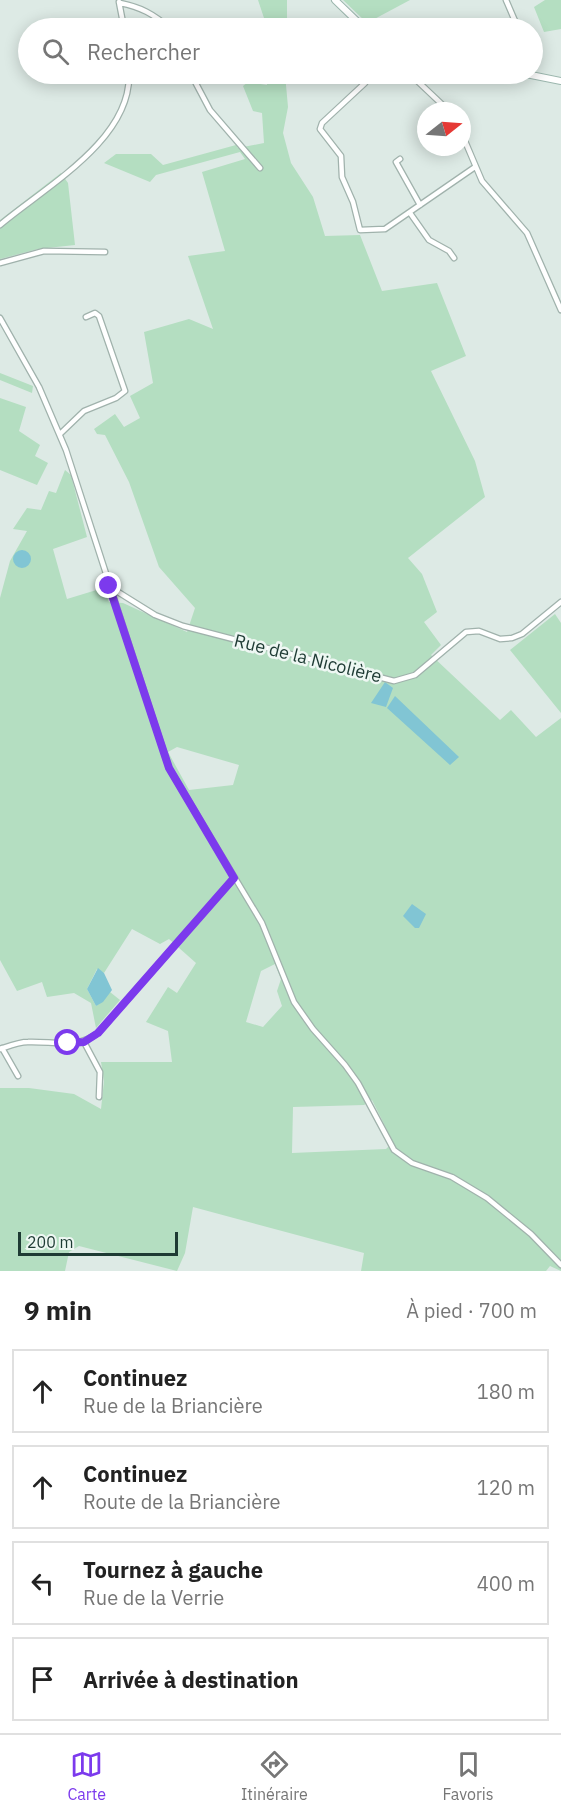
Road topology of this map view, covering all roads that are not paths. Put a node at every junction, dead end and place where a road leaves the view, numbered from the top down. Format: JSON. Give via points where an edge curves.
{"nodes":[{"id":1,"x":335,"y":0,"type":"edge"},
{"id":2,"x":506,"y":0,"type":"edge"},
{"id":3,"x":119,"y":1,"type":"edge"},
{"id":4,"x":122,"y":18,"type":"edge"},
{"id":5,"x":158,"y":18,"type":"edge"},
{"id":6,"x":354,"y":18,"type":"edge"},
{"id":7,"x":514,"y":18,"type":"edge"},
{"id":8,"x":543,"y":77,"type":"edge"},
{"id":9,"x":561,"y":81,"type":"edge"},
{"id":10,"x":129,"y":84,"type":"edge"},
{"id":11,"x":196,"y":84,"type":"edge"},
{"id":12,"x":364,"y":84,"type":"edge"},
{"id":13,"x":421,"y":84,"type":"edge"},
{"id":14,"x":440,"y":102,"type":"edge"},
{"id":15,"x":471,"y":156,"type":"edge"},
{"id":16,"x":400,"y":159,"type":"dead end"},
{"id":17,"x":475,"y":167,"type":"junction"},
{"id":18,"x":260,"y":168,"type":"dead end"},
{"id":19,"x":420,"y":205,"type":"junction"},
{"id":20,"x":410,"y":213,"type":"junction"},
{"id":21,"x":0,"y":225,"type":"edge"},
{"id":22,"x":105,"y":252,"type":"dead end"},
{"id":23,"x":454,"y":258,"type":"dead end"},
{"id":24,"x":0,"y":263,"type":"edge"},
{"id":25,"x":561,"y":310,"type":"edge"},
{"id":26,"x":86,"y":317,"type":"dead end"},
{"id":27,"x":0,"y":318,"type":"edge"},
{"id":28,"x":60,"y":434,"type":"junction"},
{"id":29,"x":109,"y":586,"type":"junction"},
{"id":30,"x":561,"y":603,"type":"edge"},
{"id":31,"x":234,"y":878,"type":"junction"},
{"id":32,"x":84,"y":1042,"type":"junction"},
{"id":33,"x":1,"y":1048,"type":"edge"},
{"id":34,"x":18,"y":1076,"type":"dead end"},
{"id":35,"x":99,"y":1097,"type":"dead end"},
{"id":36,"x":561,"y":1265,"type":"edge"}],
"edges":[{"from":1,"to":6,"type":"street"},
{"from":2,"to":7,"type":"street"},
{"from":3,"to":4,"type":"street"},
{"from":3,"to":5,"type":"street"},
{"from":8,"to":9,"type":"street"},
{"from":10,"to":21,"type":"street","via":[[109,133]]},
{"from":11,"to":18,"type":"street","via":[[210,110]]},
{"from":12,"to":20,"type":"street","via":[[320,129],[341,156],[342,177],[360,230],[385,229]]},
{"from":13,"to":14,"type":"street"},
{"from":15,"to":17,"type":"street"},
{"from":16,"to":19,"type":"street","via":[[396,162]]},
{"from":17,"to":19,"type":"street"},
{"from":17,"to":25,"type":"street","via":[[490,192],[527,233]]},
{"from":19,"to":20,"type":"street"},
{"from":20,"to":23,"type":"street","via":[[429,240],[449,250]]},
{"from":22,"to":24,"type":"street","via":[[44,251]]},
{"from":26,"to":28,"type":"street","via":[[95,313],[99,316],[125,391],[84,411]]},
{"from":27,"to":28,"type":"street"},
{"from":28,"to":29,"type":"street"},
{"from":29,"to":30,"type":"street","name":"Rue de la Nicolière","via":[[155,615],[183,626],[394,681],[415,675],[466,632],[512,638]]},
{"from":29,"to":31,"type":"street","via":[[169,768]]},
{"from":31,"to":32,"type":"street","via":[[98,1033]]},
{"from":31,"to":36,"type":"street","via":[[269,936],[294,1002],[358,1083],[394,1150],[412,1163],[452,1177],[487,1198]]},
{"from":32,"to":33,"type":"street","via":[[30,1042]]},
{"from":32,"to":35,"type":"street","via":[[100,1072]]},
{"from":33,"to":34,"type":"street"}]}
